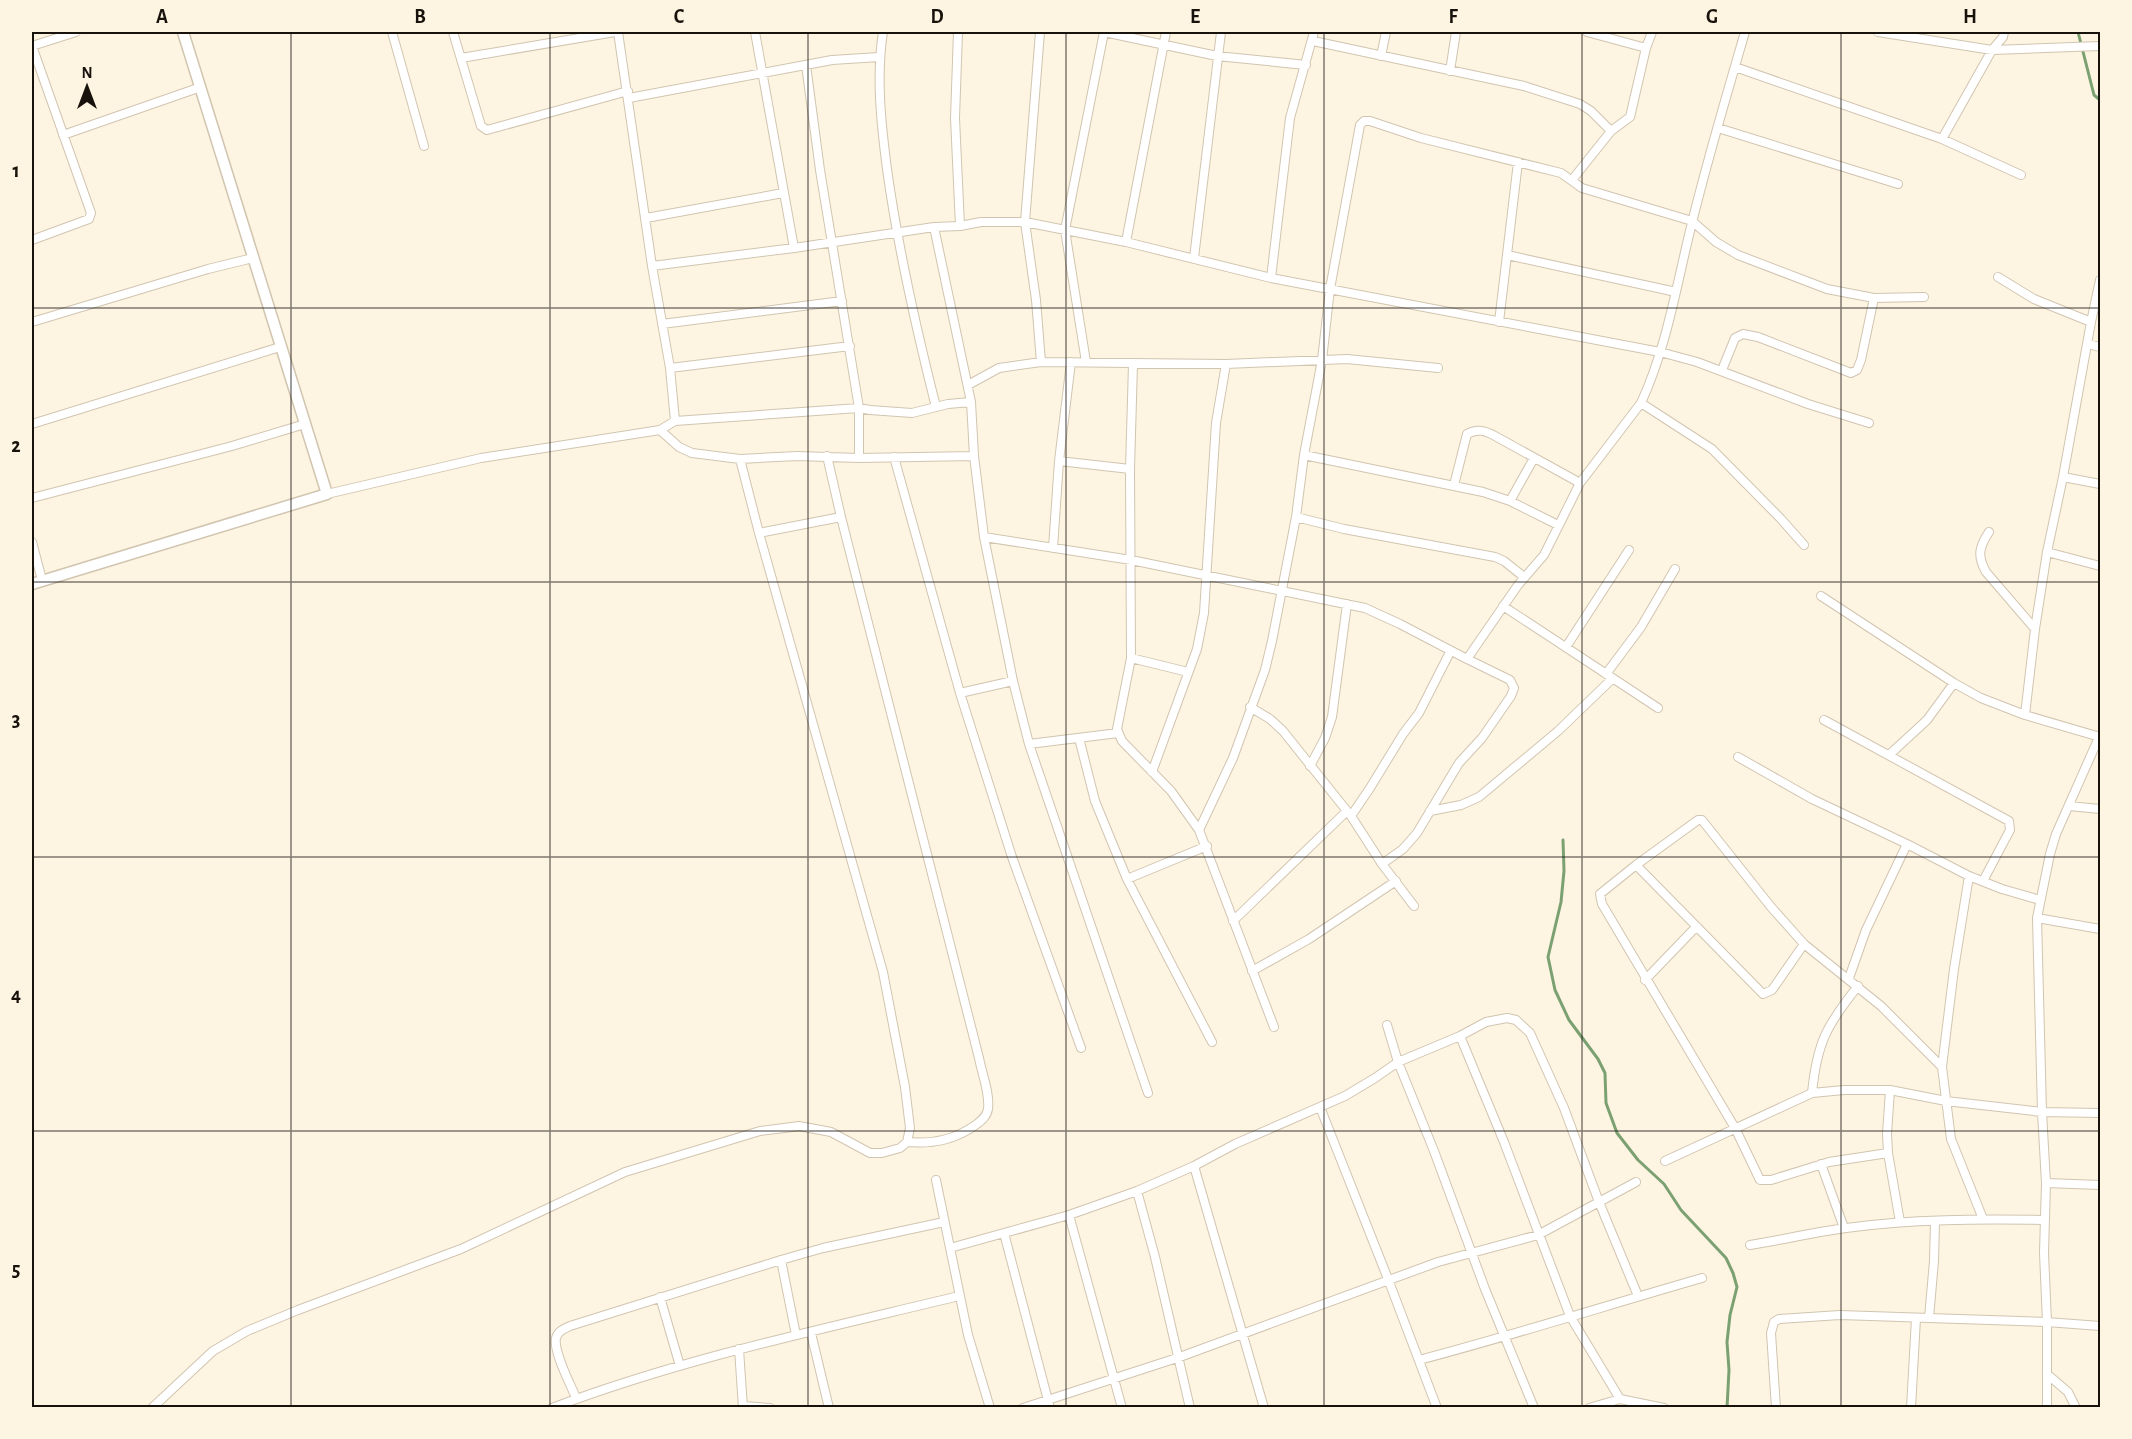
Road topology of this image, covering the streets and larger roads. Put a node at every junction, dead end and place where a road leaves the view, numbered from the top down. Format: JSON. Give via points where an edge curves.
{"nodes":[{"id":1,"x":76,"y":32,"type":"edge"},
{"id":2,"x":183,"y":32,"type":"edge"},
{"id":3,"x":392,"y":32,"type":"edge"},
{"id":4,"x":453,"y":32,"type":"edge"},
{"id":5,"x":616,"y":32,"type":"edge"},
{"id":6,"x":755,"y":32,"type":"edge"},
{"id":7,"x":883,"y":32,"type":"edge"},
{"id":8,"x":957,"y":32,"type":"edge"},
{"id":9,"x":1040,"y":32,"type":"edge"},
{"id":10,"x":1104,"y":32,"type":"edge"},
{"id":11,"x":1166,"y":32,"type":"edge"},
{"id":12,"x":1221,"y":32,"type":"edge"},
{"id":13,"x":1314,"y":32,"type":"edge"},
{"id":14,"x":1386,"y":32,"type":"edge"},
{"id":15,"x":1456,"y":32,"type":"edge"},
{"id":16,"x":1587,"y":32,"type":"edge"},
{"id":17,"x":1652,"y":32,"type":"edge"},
{"id":18,"x":1745,"y":32,"type":"edge"},
{"id":19,"x":1878,"y":32,"type":"edge"},
{"id":20,"x":2004,"y":32,"type":"edge"},
{"id":21,"x":1313,"y":41,"type":"junction"},
{"id":22,"x":1164,"y":45,"type":"junction"},
{"id":23,"x":32,"y":46,"type":"edge"},
{"id":24,"x":2100,"y":46,"type":"edge"},
{"id":25,"x":1646,"y":48,"type":"junction"},
{"id":26,"x":1992,"y":50,"type":"junction"},
{"id":27,"x":1217,"y":56,"type":"junction"},
{"id":28,"x":1381,"y":56,"type":"junction"},
{"id":29,"x":879,"y":57,"type":"junction"},
{"id":30,"x":461,"y":58,"type":"junction"},
{"id":31,"x":1306,"y":64,"type":"junction"},
{"id":32,"x":806,"y":65,"type":"junction"},
{"id":33,"x":1735,"y":67,"type":"junction"},
{"id":34,"x":1450,"y":71,"type":"junction"},
{"id":35,"x":761,"y":74,"type":"junction"},
{"id":36,"x":201,"y":87,"type":"junction"},
{"id":37,"x":628,"y":94,"type":"junction"},
{"id":38,"x":1718,"y":128,"type":"junction"},
{"id":39,"x":1611,"y":131,"type":"junction"},
{"id":40,"x":63,"y":135,"type":"junction"},
{"id":41,"x":1942,"y":139,"type":"junction"},
{"id":42,"x":424,"y":146,"type":"dead end"},
{"id":43,"x":1518,"y":162,"type":"junction"},
{"id":44,"x":2021,"y":175,"type":"dead end"},
{"id":45,"x":1572,"y":180,"type":"junction"},
{"id":46,"x":1898,"y":184,"type":"dead end"},
{"id":47,"x":783,"y":194,"type":"junction"},
{"id":48,"x":646,"y":218,"type":"junction"},
{"id":49,"x":1692,"y":221,"type":"junction"},
{"id":50,"x":1025,"y":222,"type":"junction"},
{"id":51,"x":960,"y":226,"type":"junction"},
{"id":52,"x":934,"y":227,"type":"junction"},
{"id":53,"x":1065,"y":230,"type":"junction"},
{"id":54,"x":896,"y":233,"type":"junction"},
{"id":55,"x":32,"y":240,"type":"edge"},
{"id":56,"x":1126,"y":242,"type":"junction"},
{"id":57,"x":831,"y":243,"type":"junction"},
{"id":58,"x":794,"y":248,"type":"junction"},
{"id":59,"x":1507,"y":255,"type":"junction"},
{"id":60,"x":253,"y":258,"type":"junction"},
{"id":61,"x":1194,"y":258,"type":"junction"},
{"id":62,"x":652,"y":266,"type":"junction"},
{"id":63,"x":1998,"y":277,"type":"dead end"},
{"id":64,"x":1271,"y":278,"type":"junction"},
{"id":65,"x":2100,"y":280,"type":"edge"},
{"id":66,"x":1330,"y":289,"type":"junction"},
{"id":67,"x":1676,"y":292,"type":"junction"},
{"id":68,"x":1924,"y":297,"type":"dead end"},
{"id":69,"x":1874,"y":298,"type":"junction"},
{"id":70,"x":842,"y":301,"type":"junction"},
{"id":71,"x":32,"y":322,"type":"edge"},
{"id":72,"x":1499,"y":322,"type":"junction"},
{"id":73,"x":2091,"y":322,"type":"junction"},
{"id":74,"x":662,"y":324,"type":"junction"},
{"id":75,"x":2088,"y":344,"type":"junction"},
{"id":76,"x":850,"y":346,"type":"junction"},
{"id":77,"x":280,"y":347,"type":"junction"},
{"id":78,"x":2100,"y":347,"type":"edge"},
{"id":79,"x":1660,"y":352,"type":"junction"},
{"id":80,"x":1322,"y":360,"type":"junction"},
{"id":81,"x":1041,"y":362,"type":"junction"},
{"id":82,"x":1071,"y":362,"type":"junction"},
{"id":83,"x":1086,"y":362,"type":"junction"},
{"id":84,"x":1133,"y":364,"type":"junction"},
{"id":85,"x":1226,"y":364,"type":"junction"},
{"id":86,"x":1438,"y":368,"type":"dead end"},
{"id":87,"x":670,"y":369,"type":"junction"},
{"id":88,"x":1722,"y":370,"type":"junction"},
{"id":89,"x":968,"y":385,"type":"junction"},
{"id":90,"x":971,"y":402,"type":"junction"},
{"id":91,"x":1641,"y":403,"type":"junction"},
{"id":92,"x":936,"y":407,"type":"junction"},
{"id":93,"x":859,"y":408,"type":"junction"},
{"id":94,"x":675,"y":421,"type":"junction"},
{"id":95,"x":1869,"y":423,"type":"dead end"},
{"id":96,"x":32,"y":424,"type":"edge"},
{"id":97,"x":305,"y":424,"type":"junction"},
{"id":98,"x":660,"y":430,"type":"junction"},
{"id":99,"x":1304,"y":455,"type":"junction"},
{"id":100,"x":827,"y":456,"type":"junction"},
{"id":101,"x":974,"y":456,"type":"junction"},
{"id":102,"x":894,"y":457,"type":"junction"},
{"id":103,"x":859,"y":458,"type":"junction"},
{"id":104,"x":1534,"y":458,"type":"junction"},
{"id":105,"x":740,"y":459,"type":"junction"},
{"id":106,"x":1059,"y":461,"type":"junction"},
{"id":107,"x":1130,"y":469,"type":"junction"},
{"id":108,"x":2063,"y":477,"type":"junction"},
{"id":109,"x":1580,"y":483,"type":"junction"},
{"id":110,"x":2100,"y":484,"type":"edge"},
{"id":111,"x":1454,"y":485,"type":"junction"},
{"id":112,"x":327,"y":494,"type":"junction"},
{"id":113,"x":32,"y":498,"type":"edge"},
{"id":114,"x":1510,"y":501,"type":"junction"},
{"id":115,"x":841,"y":517,"type":"junction"},
{"id":116,"x":1296,"y":517,"type":"junction"},
{"id":117,"x":1558,"y":525,"type":"junction"},
{"id":118,"x":1989,"y":532,"type":"dead end"},
{"id":119,"x":759,"y":533,"type":"junction"},
{"id":120,"x":984,"y":537,"type":"junction"},
{"id":121,"x":32,"y":542,"type":"edge"},
{"id":122,"x":1804,"y":545,"type":"dead end"},
{"id":123,"x":1053,"y":548,"type":"junction"},
{"id":124,"x":1629,"y":550,"type":"dead end"},
{"id":125,"x":2047,"y":552,"type":"junction"},
{"id":126,"x":1131,"y":560,"type":"junction"},
{"id":127,"x":2100,"y":566,"type":"edge"},
{"id":128,"x":1675,"y":569,"type":"dead end"},
{"id":129,"x":1206,"y":575,"type":"junction"},
{"id":130,"x":1524,"y":577,"type":"junction"},
{"id":131,"x":37,"y":582,"type":"edge"},
{"id":132,"x":1282,"y":592,"type":"junction"},
{"id":133,"x":1821,"y":596,"type":"dead end"},
{"id":134,"x":1347,"y":604,"type":"junction"},
{"id":135,"x":1503,"y":606,"type":"junction"},
{"id":136,"x":2035,"y":629,"type":"junction"},
{"id":137,"x":1566,"y":647,"type":"junction"},
{"id":138,"x":1450,"y":652,"type":"junction"},
{"id":139,"x":1131,"y":658,"type":"junction"},
{"id":140,"x":1467,"y":659,"type":"junction"},
{"id":141,"x":1188,"y":672,"type":"junction"},
{"id":142,"x":1609,"y":676,"type":"junction"},
{"id":143,"x":1013,"y":681,"type":"junction"},
{"id":144,"x":1954,"y":683,"type":"junction"},
{"id":145,"x":960,"y":693,"type":"junction"},
{"id":146,"x":1250,"y":707,"type":"junction"},
{"id":147,"x":1658,"y":708,"type":"dead end"},
{"id":148,"x":2025,"y":715,"type":"junction"},
{"id":149,"x":1824,"y":720,"type":"dead end"},
{"id":150,"x":1118,"y":733,"type":"junction"},
{"id":151,"x":2100,"y":736,"type":"edge"},
{"id":152,"x":1079,"y":738,"type":"junction"},
{"id":153,"x":1029,"y":744,"type":"junction"},
{"id":154,"x":1889,"y":755,"type":"junction"},
{"id":155,"x":1738,"y":758,"type":"dead end"},
{"id":156,"x":1310,"y":766,"type":"junction"},
{"id":157,"x":1152,"y":772,"type":"junction"},
{"id":158,"x":2069,"y":806,"type":"junction"},
{"id":159,"x":2100,"y":809,"type":"edge"},
{"id":160,"x":1430,"y":811,"type":"junction"},
{"id":161,"x":1349,"y":814,"type":"junction"},
{"id":162,"x":1199,"y":830,"type":"junction"},
{"id":163,"x":1907,"y":844,"type":"junction"},
{"id":164,"x":1207,"y":846,"type":"junction"},
{"id":165,"x":1382,"y":864,"type":"junction"},
{"id":166,"x":1635,"y":865,"type":"junction"},
{"id":167,"x":1969,"y":876,"type":"junction"},
{"id":168,"x":1127,"y":879,"type":"junction"},
{"id":169,"x":1396,"y":880,"type":"junction"},
{"id":170,"x":1983,"y":881,"type":"junction"},
{"id":171,"x":2040,"y":900,"type":"junction"},
{"id":172,"x":1414,"y":906,"type":"dead end"},
{"id":173,"x":2037,"y":918,"type":"junction"},
{"id":174,"x":1233,"y":921,"type":"junction"},
{"id":175,"x":1696,"y":927,"type":"junction"},
{"id":176,"x":2100,"y":928,"type":"edge"},
{"id":177,"x":1804,"y":944,"type":"junction"},
{"id":178,"x":1252,"y":971,"type":"junction"},
{"id":179,"x":1849,"y":978,"type":"junction"},
{"id":180,"x":1645,"y":980,"type":"junction"},
{"id":181,"x":1858,"y":986,"type":"junction"},
{"id":182,"x":1387,"y":1025,"type":"dead end"},
{"id":183,"x":1274,"y":1027,"type":"dead end"},
{"id":184,"x":1460,"y":1036,"type":"junction"},
{"id":185,"x":1212,"y":1042,"type":"dead end"},
{"id":186,"x":1081,"y":1048,"type":"dead end"},
{"id":187,"x":1398,"y":1062,"type":"junction"},
{"id":188,"x":1942,"y":1067,"type":"junction"},
{"id":189,"x":1890,"y":1090,"type":"junction"},
{"id":190,"x":1148,"y":1093,"type":"dead end"},
{"id":191,"x":1812,"y":1093,"type":"junction"},
{"id":192,"x":1946,"y":1101,"type":"junction"},
{"id":193,"x":1320,"y":1107,"type":"junction"},
{"id":194,"x":2042,"y":1112,"type":"junction"},
{"id":195,"x":2100,"y":1113,"type":"edge"},
{"id":196,"x":1735,"y":1128,"type":"junction"},
{"id":197,"x":907,"y":1143,"type":"junction"},
{"id":198,"x":1888,"y":1153,"type":"junction"},
{"id":199,"x":1665,"y":1161,"type":"dead end"},
{"id":200,"x":1821,"y":1164,"type":"junction"},
{"id":201,"x":1194,"y":1166,"type":"junction"},
{"id":202,"x":936,"y":1180,"type":"dead end"},
{"id":203,"x":1635,"y":1182,"type":"dead end"},
{"id":204,"x":2046,"y":1183,"type":"junction"},
{"id":205,"x":2100,"y":1185,"type":"edge"},
{"id":206,"x":1137,"y":1191,"type":"junction"},
{"id":207,"x":1599,"y":1202,"type":"junction"},
{"id":208,"x":1069,"y":1215,"type":"junction"},
{"id":209,"x":1983,"y":1219,"type":"junction"},
{"id":210,"x":2044,"y":1220,"type":"junction"},
{"id":211,"x":1935,"y":1221,"type":"junction"},
{"id":212,"x":944,"y":1222,"type":"junction"},
{"id":213,"x":1900,"y":1222,"type":"junction"},
{"id":214,"x":1844,"y":1228,"type":"junction"},
{"id":215,"x":1004,"y":1233,"type":"junction"},
{"id":216,"x":1538,"y":1235,"type":"junction"},
{"id":217,"x":1750,"y":1245,"type":"dead end"},
{"id":218,"x":950,"y":1248,"type":"junction"},
{"id":219,"x":1472,"y":1253,"type":"junction"},
{"id":220,"x":781,"y":1260,"type":"junction"},
{"id":221,"x":1702,"y":1278,"type":"dead end"},
{"id":222,"x":1389,"y":1279,"type":"junction"},
{"id":223,"x":959,"y":1296,"type":"junction"},
{"id":224,"x":1638,"y":1296,"type":"junction"},
{"id":225,"x":660,"y":1297,"type":"junction"},
{"id":226,"x":1570,"y":1316,"type":"junction"},
{"id":227,"x":1916,"y":1318,"type":"junction"},
{"id":228,"x":1929,"y":1318,"type":"junction"},
{"id":229,"x":2047,"y":1322,"type":"junction"},
{"id":230,"x":2100,"y":1326,"type":"edge"},
{"id":231,"x":811,"y":1333,"type":"junction"},
{"id":232,"x":1244,"y":1334,"type":"junction"},
{"id":233,"x":796,"y":1335,"type":"junction"},
{"id":234,"x":1505,"y":1337,"type":"junction"},
{"id":235,"x":739,"y":1349,"type":"junction"},
{"id":236,"x":1177,"y":1358,"type":"junction"},
{"id":237,"x":1419,"y":1360,"type":"junction"},
{"id":238,"x":680,"y":1366,"type":"junction"},
{"id":239,"x":2047,"y":1374,"type":"junction"},
{"id":240,"x":1113,"y":1378,"type":"junction"},
{"id":241,"x":576,"y":1398,"type":"junction"},
{"id":242,"x":1620,"y":1399,"type":"junction"},
{"id":243,"x":1049,"y":1403,"type":"edge"},
{"id":244,"x":152,"y":1407,"type":"edge"},
{"id":245,"x":552,"y":1407,"type":"edge"},
{"id":246,"x":743,"y":1407,"type":"edge"},
{"id":247,"x":770,"y":1407,"type":"edge"},
{"id":248,"x":829,"y":1407,"type":"edge"},
{"id":249,"x":990,"y":1407,"type":"edge"},
{"id":250,"x":1023,"y":1407,"type":"edge"},
{"id":251,"x":1122,"y":1407,"type":"edge"},
{"id":252,"x":1190,"y":1407,"type":"edge"},
{"id":253,"x":1264,"y":1407,"type":"edge"},
{"id":254,"x":1437,"y":1407,"type":"edge"},
{"id":255,"x":1534,"y":1407,"type":"edge"},
{"id":256,"x":1588,"y":1407,"type":"edge"},
{"id":257,"x":1664,"y":1407,"type":"edge"},
{"id":258,"x":1776,"y":1407,"type":"edge"},
{"id":259,"x":1911,"y":1407,"type":"edge"},
{"id":260,"x":2047,"y":1407,"type":"edge"},
{"id":261,"x":2076,"y":1407,"type":"edge"}],
"edges":[{"from":1,"to":23,"type":"street"},
{"from":2,"to":36,"type":"street"},
{"from":3,"to":42,"type":"street"},
{"from":4,"to":30,"type":"street"},
{"from":5,"to":30,"type":"street"},
{"from":5,"to":37,"type":"street"},
{"from":6,"to":35,"type":"street"},
{"from":7,"to":29,"type":"street"},
{"from":8,"to":51,"type":"street","via":[[955,118]]},
{"from":9,"to":50,"type":"street"},
{"from":10,"to":22,"type":"street"},
{"from":10,"to":53,"type":"street"},
{"from":11,"to":22,"type":"street"},
{"from":12,"to":27,"type":"street"},
{"from":13,"to":21,"type":"street"},
{"from":14,"to":28,"type":"street"},
{"from":15,"to":34,"type":"street"},
{"from":16,"to":25,"type":"street"},
{"from":17,"to":25,"type":"street"},
{"from":18,"to":33,"type":"street"},
{"from":19,"to":26,"type":"street"},
{"from":20,"to":26,"type":"street"},
{"from":21,"to":28,"type":"street"},
{"from":21,"to":31,"type":"street"},
{"from":22,"to":27,"type":"street"},
{"from":22,"to":56,"type":"street"},
{"from":23,"to":40,"type":"street"},
{"from":24,"to":26,"type":"street"},
{"from":25,"to":39,"type":"street","via":[[1630,117]]},
{"from":26,"to":41,"type":"street"},
{"from":27,"to":31,"type":"street"},
{"from":27,"to":61,"type":"street"},
{"from":28,"to":34,"type":"street"},
{"from":29,"to":32,"type":"street"},
{"from":29,"to":54,"type":"street","via":[[882,130]]},
{"from":30,"to":37,"type":"street","via":[[481,126],[487,130]]},
{"from":31,"to":64,"type":"street","via":[[1287,134]]},
{"from":32,"to":35,"type":"street"},
{"from":32,"to":57,"type":"street"},
{"from":33,"to":38,"type":"street"},
{"from":33,"to":41,"type":"street"},
{"from":34,"to":39,"type":"street","via":[[1524,86],[1580,104]]},
{"from":35,"to":37,"type":"street"},
{"from":35,"to":47,"type":"street"},
{"from":36,"to":40,"type":"street"},
{"from":36,"to":60,"type":"street"},
{"from":37,"to":48,"type":"street"},
{"from":38,"to":46,"type":"street"},
{"from":38,"to":49,"type":"street"},
{"from":39,"to":45,"type":"street"},
{"from":40,"to":55,"type":"street","via":[[91,216]]},
{"from":41,"to":44,"type":"street"},
{"from":43,"to":45,"type":"street","via":[[1561,173]]},
{"from":43,"to":59,"type":"street"},
{"from":43,"to":66,"type":"street","via":[[1364,121],[1360,124]]},
{"from":45,"to":49,"type":"street","via":[[1582,188]]},
{"from":47,"to":48,"type":"street"},
{"from":47,"to":58,"type":"street"},
{"from":48,"to":62,"type":"street"},
{"from":49,"to":67,"type":"street"},
{"from":49,"to":69,"type":"street","via":[[1716,242],[1748,259],[1827,289]]},
{"from":50,"to":51,"type":"street"},
{"from":50,"to":53,"type":"street"},
{"from":50,"to":81,"type":"street"},
{"from":51,"to":52,"type":"street"},
{"from":52,"to":54,"type":"street"},
{"from":52,"to":89,"type":"street"},
{"from":53,"to":56,"type":"street"},
{"from":53,"to":83,"type":"street"},
{"from":54,"to":57,"type":"street"},
{"from":54,"to":92,"type":"street"},
{"from":56,"to":61,"type":"street"},
{"from":57,"to":58,"type":"street"},
{"from":57,"to":70,"type":"street"},
{"from":58,"to":62,"type":"street"},
{"from":59,"to":67,"type":"street"},
{"from":59,"to":72,"type":"street"},
{"from":60,"to":71,"type":"street"},
{"from":60,"to":77,"type":"street"},
{"from":61,"to":64,"type":"street"},
{"from":62,"to":74,"type":"street"},
{"from":63,"to":73,"type":"street","via":[[2034,299]]},
{"from":64,"to":66,"type":"street"},
{"from":65,"to":73,"type":"street"},
{"from":66,"to":72,"type":"street"},
{"from":66,"to":80,"type":"street"},
{"from":67,"to":79,"type":"street"},
{"from":68,"to":69,"type":"street"},
{"from":69,"to":88,"type":"street","via":[[1861,360],[1851,373],[1743,334],[1735,338]]},
{"from":70,"to":74,"type":"street"},
{"from":70,"to":76,"type":"street"},
{"from":72,"to":79,"type":"street"},
{"from":73,"to":75,"type":"street"},
{"from":74,"to":87,"type":"street"},
{"from":75,"to":78,"type":"street"},
{"from":75,"to":108,"type":"street"},
{"from":76,"to":87,"type":"street"},
{"from":76,"to":93,"type":"street"},
{"from":77,"to":96,"type":"street"},
{"from":77,"to":97,"type":"street"},
{"from":79,"to":88,"type":"street"},
{"from":79,"to":91,"type":"street"},
{"from":80,"to":85,"type":"street"},
{"from":80,"to":86,"type":"street"},
{"from":80,"to":99,"type":"street"},
{"from":81,"to":82,"type":"street"},
{"from":81,"to":89,"type":"street","via":[[999,368]]},
{"from":82,"to":83,"type":"street"},
{"from":82,"to":106,"type":"street"},
{"from":83,"to":84,"type":"street"},
{"from":84,"to":85,"type":"street"},
{"from":84,"to":107,"type":"street"},
{"from":85,"to":129,"type":"street","via":[[1216,423]]},
{"from":87,"to":94,"type":"street"},
{"from":88,"to":95,"type":"street"},
{"from":89,"to":90,"type":"street"},
{"from":90,"to":92,"type":"street"},
{"from":90,"to":101,"type":"street"},
{"from":91,"to":109,"type":"street"},
{"from":91,"to":122,"type":"street","via":[[1712,449]]},
{"from":92,"to":93,"type":"street","via":[[912,413]]},
{"from":93,"to":94,"type":"street"},
{"from":93,"to":103,"type":"street"},
{"from":94,"to":98,"type":"street"},
{"from":97,"to":112,"type":"street"},
{"from":97,"to":113,"type":"street"},
{"from":98,"to":105,"type":"street","via":[[692,453]]},
{"from":98,"to":112,"type":"street","via":[[481,458]]},
{"from":99,"to":111,"type":"street"},
{"from":99,"to":116,"type":"street"},
{"from":100,"to":103,"type":"street"},
{"from":100,"to":105,"type":"street"},
{"from":100,"to":115,"type":"street"},
{"from":101,"to":102,"type":"street"},
{"from":101,"to":120,"type":"street"},
{"from":102,"to":103,"type":"street"},
{"from":102,"to":145,"type":"street"},
{"from":104,"to":109,"type":"street"},
{"from":104,"to":111,"type":"street","via":[[1489,432],[1471,432],[1467,434]]},
{"from":104,"to":114,"type":"street"},
{"from":105,"to":119,"type":"street"},
{"from":106,"to":107,"type":"street"},
{"from":106,"to":123,"type":"street"},
{"from":107,"to":126,"type":"street"},
{"from":108,"to":110,"type":"street"},
{"from":108,"to":125,"type":"street"},
{"from":109,"to":117,"type":"street"},
{"from":111,"to":114,"type":"street"},
{"from":112,"to":131,"type":"street"},
{"from":114,"to":117,"type":"street"},
{"from":115,"to":119,"type":"street"},
{"from":115,"to":197,"type":"street","via":[[987,1096],[986,1116],[964,1132],[944,1141]]},
{"from":116,"to":130,"type":"street","via":[[1495,557]]},
{"from":116,"to":132,"type":"street"},
{"from":117,"to":130,"type":"street","via":[[1544,555]]},
{"from":118,"to":136,"type":"street","via":[[1980,548],[1982,564]]},
{"from":119,"to":197,"type":"street","via":[[883,972],[905,1087],[910,1128]]},
{"from":120,"to":123,"type":"street"},
{"from":120,"to":143,"type":"street"},
{"from":121,"to":131,"type":"street"},
{"from":123,"to":126,"type":"street"},
{"from":124,"to":137,"type":"street"},
{"from":125,"to":127,"type":"street"},
{"from":125,"to":136,"type":"street"},
{"from":126,"to":129,"type":"street"},
{"from":126,"to":139,"type":"street"},
{"from":128,"to":142,"type":"street"},
{"from":129,"to":132,"type":"street"},
{"from":129,"to":141,"type":"street","via":[[1202,624]]},
{"from":130,"to":135,"type":"street"},
{"from":132,"to":134,"type":"street"},
{"from":132,"to":146,"type":"street","via":[[1265,670]]},
{"from":133,"to":144,"type":"street"},
{"from":134,"to":138,"type":"street","via":[[1401,624]]},
{"from":134,"to":156,"type":"street","via":[[1332,717]]},
{"from":135,"to":137,"type":"street"},
{"from":135,"to":140,"type":"street"},
{"from":136,"to":148,"type":"street"},
{"from":137,"to":142,"type":"street"},
{"from":138,"to":140,"type":"street"},
{"from":138,"to":161,"type":"street","via":[[1419,713]]},
{"from":139,"to":141,"type":"street"},
{"from":139,"to":150,"type":"street"},
{"from":140,"to":160,"type":"street","via":[[1509,680],[1514,688],[1482,738],[1459,763]]},
{"from":141,"to":157,"type":"street"},
{"from":142,"to":147,"type":"street"},
{"from":142,"to":160,"type":"street","via":[[1558,731],[1479,797],[1452,808]]},
{"from":143,"to":145,"type":"street"},
{"from":143,"to":153,"type":"street"},
{"from":144,"to":148,"type":"street"},
{"from":144,"to":154,"type":"street","via":[[1927,720]]},
{"from":145,"to":186,"type":"street","via":[[1012,856]]},
{"from":146,"to":156,"type":"street","via":[[1279,728]]},
{"from":146,"to":162,"type":"street","via":[[1233,758]]},
{"from":148,"to":151,"type":"street"},
{"from":149,"to":154,"type":"street"},
{"from":150,"to":152,"type":"street"},
{"from":150,"to":157,"type":"street"},
{"from":151,"to":158,"type":"street"},
{"from":152,"to":153,"type":"street"},
{"from":152,"to":168,"type":"street","via":[[1095,801]]},
{"from":153,"to":190,"type":"street"},
{"from":154,"to":170,"type":"street","via":[[2009,821],[2010,830]]},
{"from":155,"to":163,"type":"street"},
{"from":156,"to":161,"type":"street"},
{"from":157,"to":162,"type":"street"},
{"from":158,"to":159,"type":"street"},
{"from":158,"to":171,"type":"street","via":[[2050,854]]},
{"from":160,"to":165,"type":"street","via":[[1409,843]]},
{"from":161,"to":165,"type":"street"},
{"from":161,"to":174,"type":"street"},
{"from":162,"to":164,"type":"street"},
{"from":163,"to":167,"type":"street"},
{"from":163,"to":179,"type":"street","via":[[1866,930]]},
{"from":164,"to":168,"type":"street"},
{"from":164,"to":174,"type":"street"},
{"from":165,"to":169,"type":"street"},
{"from":166,"to":175,"type":"street"},
{"from":166,"to":177,"type":"street","via":[[1702,820]]},
{"from":166,"to":180,"type":"street","via":[[1600,894],[1600,899]]},
{"from":167,"to":170,"type":"street"},
{"from":167,"to":188,"type":"street"},
{"from":168,"to":185,"type":"street"},
{"from":169,"to":172,"type":"street"},
{"from":169,"to":178,"type":"street","via":[[1309,939]]},
{"from":170,"to":171,"type":"street"},
{"from":171,"to":173,"type":"street"},
{"from":173,"to":176,"type":"street"},
{"from":173,"to":194,"type":"street"},
{"from":174,"to":178,"type":"street"},
{"from":175,"to":177,"type":"street","via":[[1763,994],[1772,990]]},
{"from":175,"to":180,"type":"street"},
{"from":177,"to":179,"type":"street"},
{"from":178,"to":183,"type":"street"},
{"from":179,"to":181,"type":"street"},
{"from":180,"to":196,"type":"street"},
{"from":181,"to":188,"type":"street"},
{"from":181,"to":191,"type":"street","via":[[1833,1018],[1822,1041]]},
{"from":182,"to":187,"type":"street"},
{"from":184,"to":187,"type":"street"},
{"from":184,"to":207,"type":"street","via":[[1486,1022],[1507,1018],[1516,1020],[1530,1033],[1564,1108]]},
{"from":184,"to":216,"type":"street"},
{"from":187,"to":193,"type":"street","via":[[1366,1084]]},
{"from":187,"to":219,"type":"street"},
{"from":188,"to":192,"type":"street"},
{"from":189,"to":191,"type":"street"},
{"from":189,"to":192,"type":"street"},
{"from":189,"to":198,"type":"street"},
{"from":191,"to":196,"type":"street"},
{"from":192,"to":194,"type":"street"},
{"from":192,"to":209,"type":"street","via":[[1951,1139]]},
{"from":193,"to":201,"type":"street"},
{"from":193,"to":222,"type":"street"},
{"from":194,"to":195,"type":"street"},
{"from":194,"to":204,"type":"street"},
{"from":196,"to":199,"type":"street"},
{"from":196,"to":200,"type":"street","via":[[1760,1180]]},
{"from":197,"to":244,"type":"street","via":[[882,1153],[870,1153],[831,1132],[784,1128],[760,1131],[625,1172],[461,1249],[247,1331],[213,1351]]},
{"from":198,"to":200,"type":"street"},
{"from":198,"to":213,"type":"street"},
{"from":200,"to":214,"type":"street"},
{"from":201,"to":206,"type":"street"},
{"from":201,"to":232,"type":"street"},
{"from":202,"to":212,"type":"street"},
{"from":203,"to":207,"type":"street"},
{"from":204,"to":205,"type":"street"},
{"from":204,"to":210,"type":"street"},
{"from":206,"to":208,"type":"street"},
{"from":206,"to":236,"type":"street"},
{"from":207,"to":216,"type":"street"},
{"from":207,"to":224,"type":"street"},
{"from":208,"to":215,"type":"street"},
{"from":208,"to":240,"type":"street"},
{"from":209,"to":210,"type":"street"},
{"from":209,"to":211,"type":"street"},
{"from":210,"to":229,"type":"street"},
{"from":211,"to":213,"type":"street"},
{"from":211,"to":228,"type":"street"},
{"from":212,"to":218,"type":"street"},
{"from":212,"to":220,"type":"street"},
{"from":213,"to":214,"type":"street"},
{"from":214,"to":217,"type":"street"},
{"from":215,"to":218,"type":"street"},
{"from":215,"to":243,"type":"street"},
{"from":216,"to":219,"type":"street"},
{"from":216,"to":226,"type":"street"},
{"from":218,"to":223,"type":"street"},
{"from":219,"to":222,"type":"street"},
{"from":219,"to":234,"type":"street"},
{"from":220,"to":225,"type":"street"},
{"from":220,"to":233,"type":"street"},
{"from":221,"to":224,"type":"street"},
{"from":222,"to":232,"type":"street"},
{"from":222,"to":237,"type":"street"},
{"from":223,"to":231,"type":"street"},
{"from":223,"to":249,"type":"street"},
{"from":224,"to":226,"type":"street"},
{"from":225,"to":238,"type":"street"},
{"from":225,"to":241,"type":"street","via":[[559,1331],[558,1352]]},
{"from":226,"to":234,"type":"street"},
{"from":226,"to":242,"type":"street"},
{"from":227,"to":228,"type":"street"},
{"from":227,"to":258,"type":"street","via":[[1840,1315],[1774,1322],[1771,1333]]},
{"from":227,"to":259,"type":"street"},
{"from":228,"to":229,"type":"street"},
{"from":229,"to":230,"type":"street"},
{"from":229,"to":239,"type":"street"},
{"from":231,"to":233,"type":"street"},
{"from":231,"to":248,"type":"street"},
{"from":232,"to":236,"type":"street"},
{"from":232,"to":253,"type":"street"},
{"from":233,"to":235,"type":"street"},
{"from":234,"to":237,"type":"street"},
{"from":234,"to":255,"type":"street"},
{"from":235,"to":238,"type":"street"},
{"from":235,"to":246,"type":"street"},
{"from":236,"to":240,"type":"street"},
{"from":236,"to":252,"type":"street"},
{"from":237,"to":254,"type":"street"},
{"from":238,"to":241,"type":"street"},
{"from":239,"to":260,"type":"street"},
{"from":239,"to":261,"type":"street","via":[[2068,1392]]},
{"from":240,"to":243,"type":"street"},
{"from":240,"to":251,"type":"street"},
{"from":241,"to":245,"type":"street"},
{"from":242,"to":256,"type":"street"},
{"from":242,"to":257,"type":"street"},
{"from":243,"to":250,"type":"street"},
{"from":246,"to":247,"type":"street"}]}
